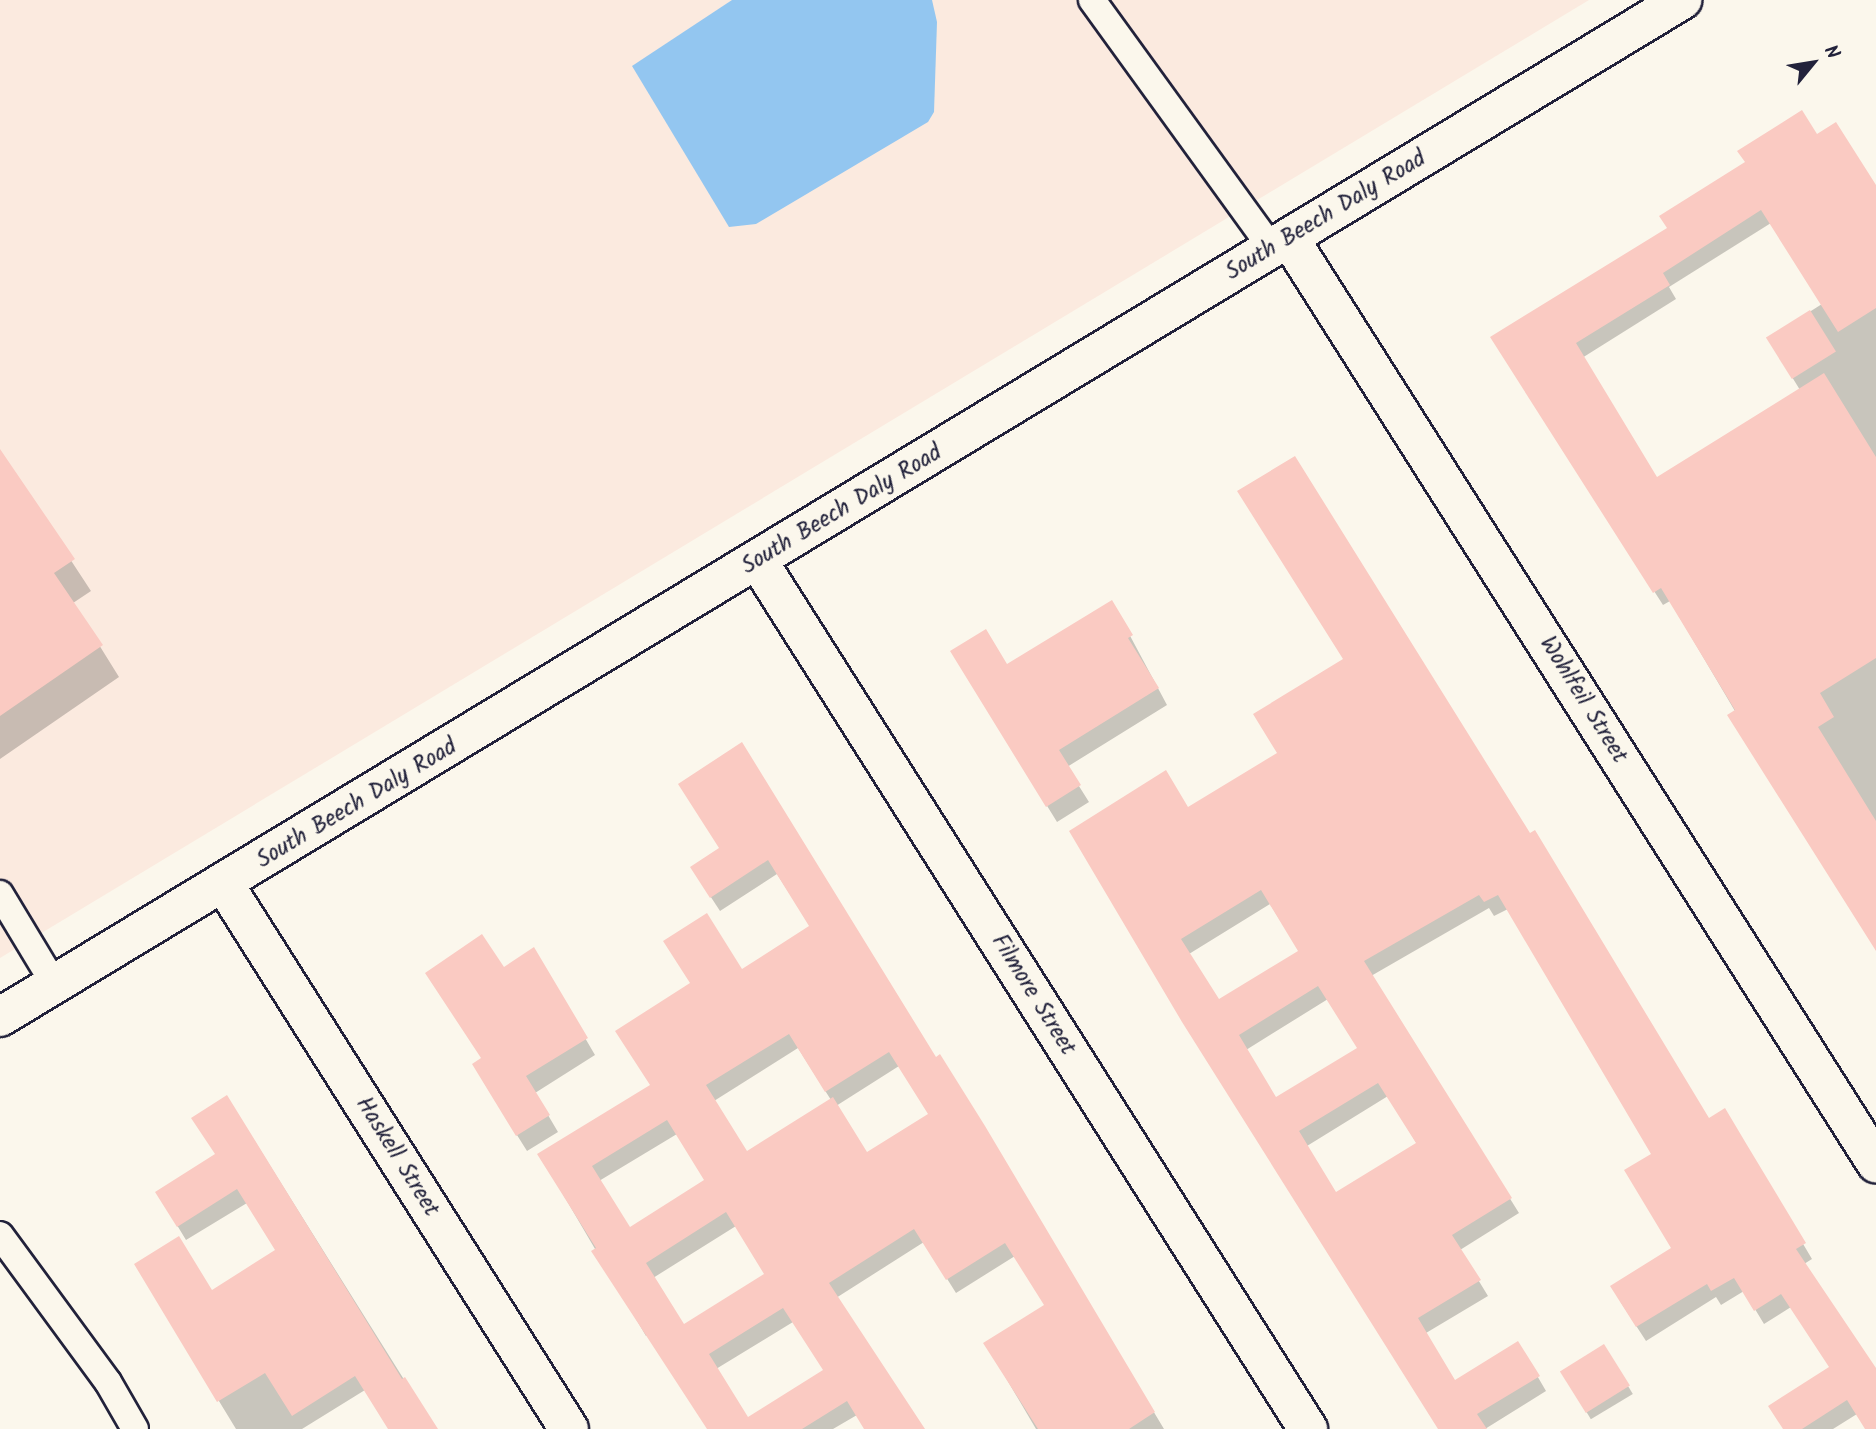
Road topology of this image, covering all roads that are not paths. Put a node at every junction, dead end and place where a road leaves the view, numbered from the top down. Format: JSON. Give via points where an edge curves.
{"nodes":[{"id":1,"x":1092,"y":0,"type":"edge"},
{"id":2,"x":1682,"y":0,"type":"edge"},
{"id":3,"x":1281,"y":243,"type":"junction"},
{"id":4,"x":758,"y":561,"type":"junction"},
{"id":5,"x":224,"y":884,"type":"junction"},
{"id":6,"x":0,"y":894,"type":"edge"},
{"id":7,"x":55,"y":985,"type":"junction"},
{"id":8,"x":0,"y":1017,"type":"edge"},
{"id":9,"x":1876,"y":1163,"type":"edge"},
{"id":10,"x":0,"y":1235,"type":"edge"},
{"id":11,"x":135,"y":1429,"type":"edge"},
{"id":12,"x":569,"y":1429,"type":"edge"},
{"id":13,"x":1308,"y":1429,"type":"edge"}],
"edges":[{"from":1,"to":3,"type":"lane"},
{"from":2,"to":3,"type":"street","name":"South Beech Daly Road"},
{"from":3,"to":4,"type":"street","name":"South Beech Daly Road"},
{"from":3,"to":9,"type":"street","name":"Wohlfeil Street"},
{"from":4,"to":5,"type":"street","name":"South Beech Daly Road"},
{"from":4,"to":13,"type":"street","name":"Filmore Street"},
{"from":5,"to":7,"type":"street","name":"South Beech Daly Road"},
{"from":5,"to":12,"type":"street","name":"Haskell Street"},
{"from":6,"to":7,"type":"lane"},
{"from":7,"to":8,"type":"street","name":"South Beech Daly Road"},
{"from":10,"to":11,"type":"lane","via":[[108,1382]]}]}
